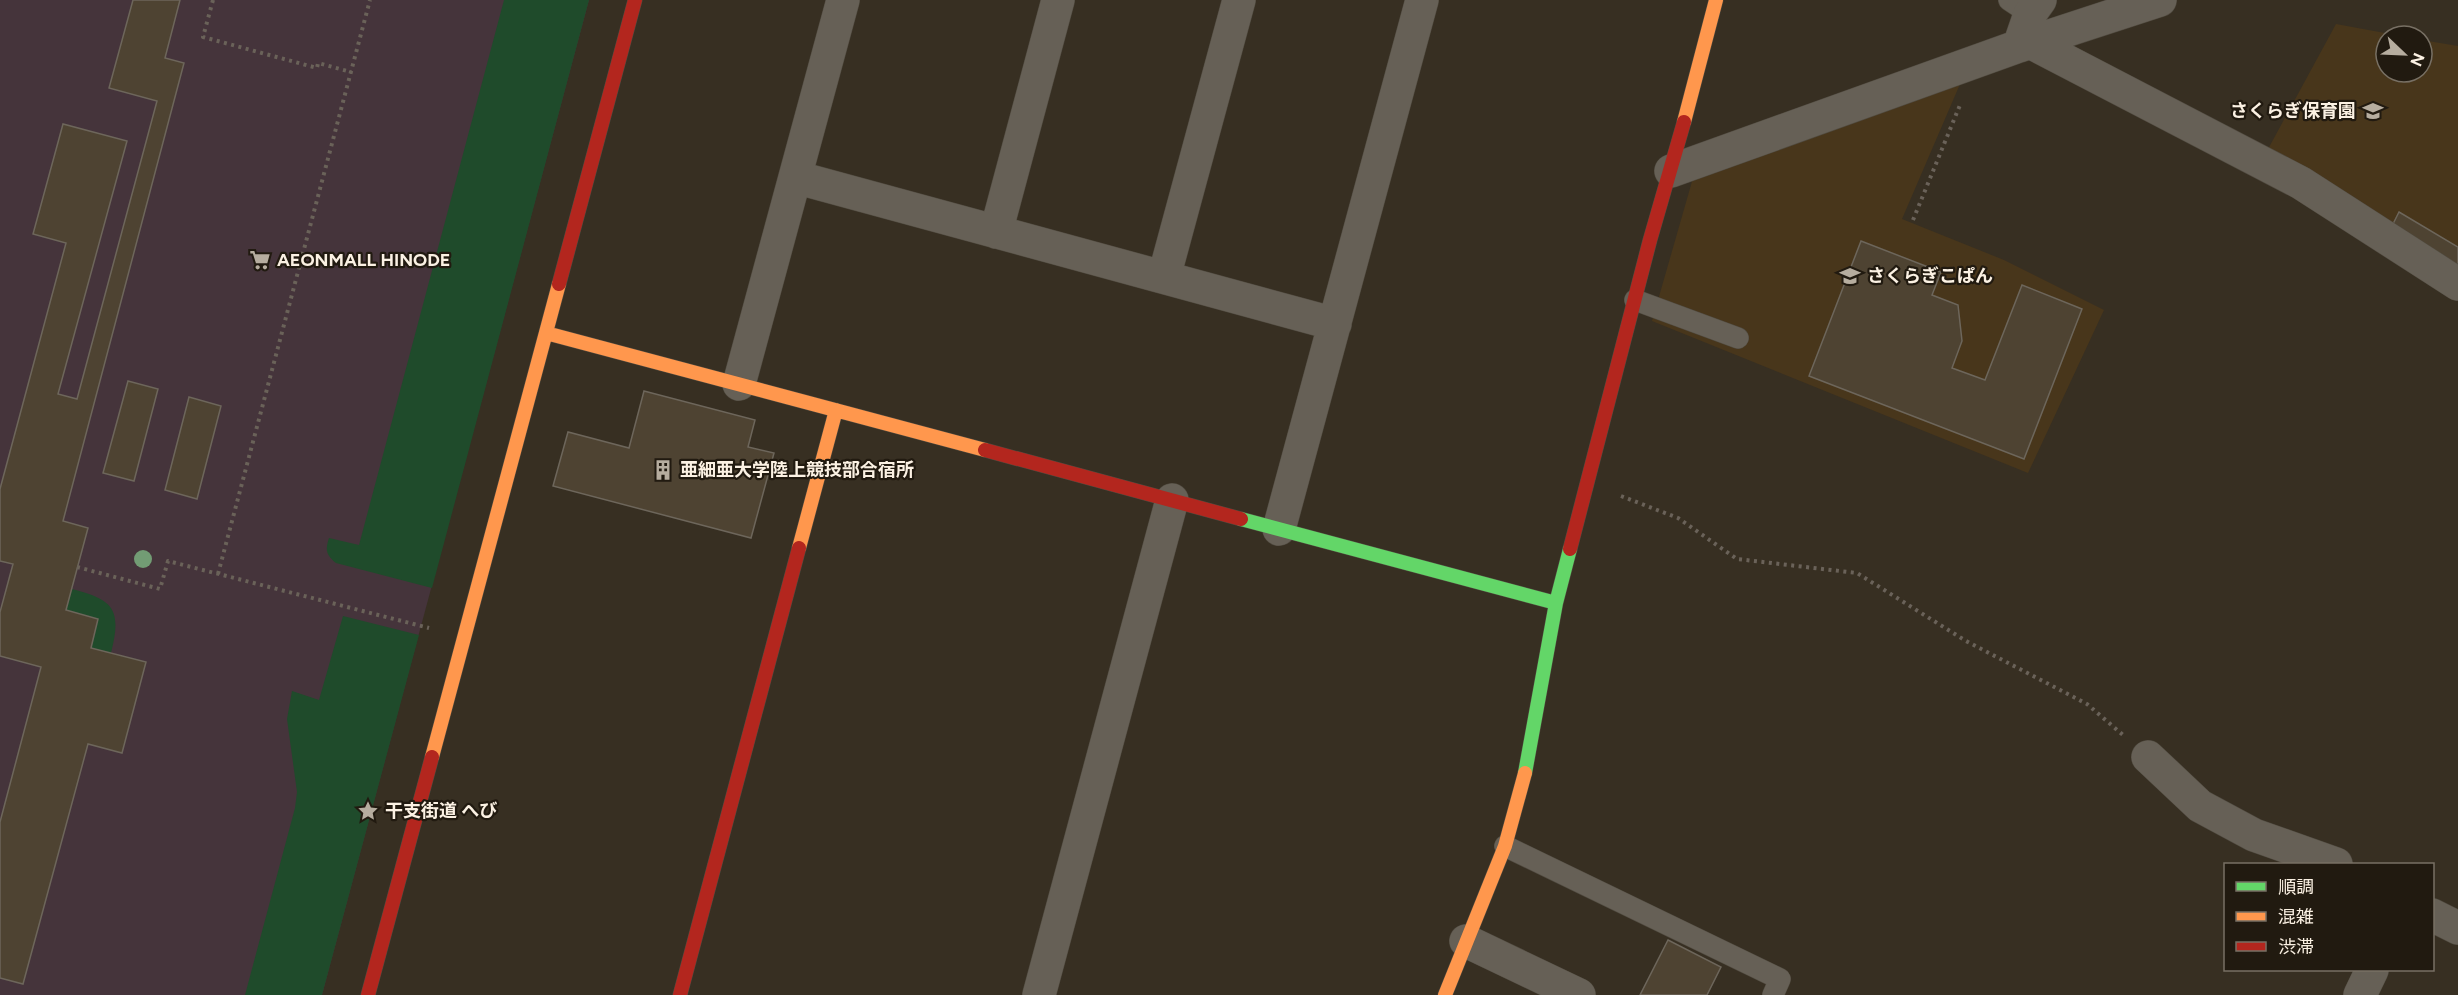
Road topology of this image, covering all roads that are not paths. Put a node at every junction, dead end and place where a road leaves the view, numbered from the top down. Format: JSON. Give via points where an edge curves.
{"nodes":[{"id":1,"x":635,"y":0,"type":"edge"},
{"id":2,"x":843,"y":0,"type":"edge"},
{"id":3,"x":1058,"y":0,"type":"edge"},
{"id":4,"x":1239,"y":0,"type":"edge"},
{"id":5,"x":1422,"y":0,"type":"edge"},
{"id":6,"x":1716,"y":0,"type":"edge"},
{"id":7,"x":2160,"y":0,"type":"edge"},
{"id":8,"x":2025,"y":20,"type":"edge"},
{"id":9,"x":1671,"y":171,"type":"junction"},
{"id":10,"x":795,"y":177,"type":"junction"},
{"id":11,"x":996,"y":232,"type":"junction"},
{"id":12,"x":1164,"y":277,"type":"junction"},
{"id":13,"x":2458,"y":284,"type":"edge"},
{"id":14,"x":1635,"y":300,"type":"junction"},
{"id":15,"x":1335,"y":324,"type":"junction"},
{"id":16,"x":546,"y":333,"type":"junction"},
{"id":17,"x":1738,"y":338,"type":"dead end"},
{"id":18,"x":739,"y":384,"type":"junction"},
{"id":19,"x":836,"y":410,"type":"junction"},
{"id":20,"x":1172,"y":500,"type":"junction"},
{"id":21,"x":1279,"y":529,"type":"junction"},
{"id":22,"x":1556,"y":603,"type":"junction"},
{"id":23,"x":2148,"y":757,"type":"road end"},
{"id":24,"x":1505,"y":846,"type":"junction"},
{"id":25,"x":2333,"y":863,"type":"edge"},
{"id":26,"x":2434,"y":916,"type":"edge"},
{"id":27,"x":2458,"y":928,"type":"edge"},
{"id":28,"x":1466,"y":941,"type":"junction"},
{"id":29,"x":2371,"y":971,"type":"edge"},
{"id":30,"x":368,"y":995,"type":"edge"},
{"id":31,"x":680,"y":995,"type":"edge"},
{"id":32,"x":1038,"y":995,"type":"edge"},
{"id":33,"x":1445,"y":995,"type":"edge"},
{"id":34,"x":1579,"y":995,"type":"edge"},
{"id":35,"x":1773,"y":995,"type":"edge"},
{"id":36,"x":2360,"y":995,"type":"edge"}],
"edges":[{"from":1,"to":16,"type":"street"},
{"from":2,"to":10,"type":"street"},
{"from":3,"to":11,"type":"street"},
{"from":4,"to":12,"type":"street"},
{"from":5,"to":15,"type":"street"},
{"from":6,"to":9,"type":"street"},
{"from":7,"to":8,"type":"street"},
{"from":8,"to":9,"type":"street","via":[[1977,63]]},
{"from":8,"to":13,"type":"street","via":[[2301,183]]},
{"from":9,"to":14,"type":"street"},
{"from":10,"to":11,"type":"street"},
{"from":10,"to":18,"type":"street"},
{"from":11,"to":12,"type":"street"},
{"from":12,"to":15,"type":"street"},
{"from":14,"to":17,"type":"lane"},
{"from":14,"to":22,"type":"street"},
{"from":15,"to":21,"type":"street"},
{"from":16,"to":18,"type":"street"},
{"from":16,"to":30,"type":"street"},
{"from":18,"to":19,"type":"street"},
{"from":19,"to":20,"type":"street"},
{"from":19,"to":31,"type":"street"},
{"from":20,"to":21,"type":"street"},
{"from":20,"to":32,"type":"street"},
{"from":21,"to":22,"type":"street"},
{"from":22,"to":24,"type":"street","via":[[1522,790]]},
{"from":23,"to":25,"type":"street","via":[[2200,806],[2254,835]]},
{"from":24,"to":28,"type":"street"},
{"from":24,"to":35,"type":"lane","via":[[1780,979]]},
{"from":26,"to":27,"type":"street"},
{"from":28,"to":33,"type":"street"},
{"from":28,"to":34,"type":"street"},
{"from":29,"to":36,"type":"street"}]}
